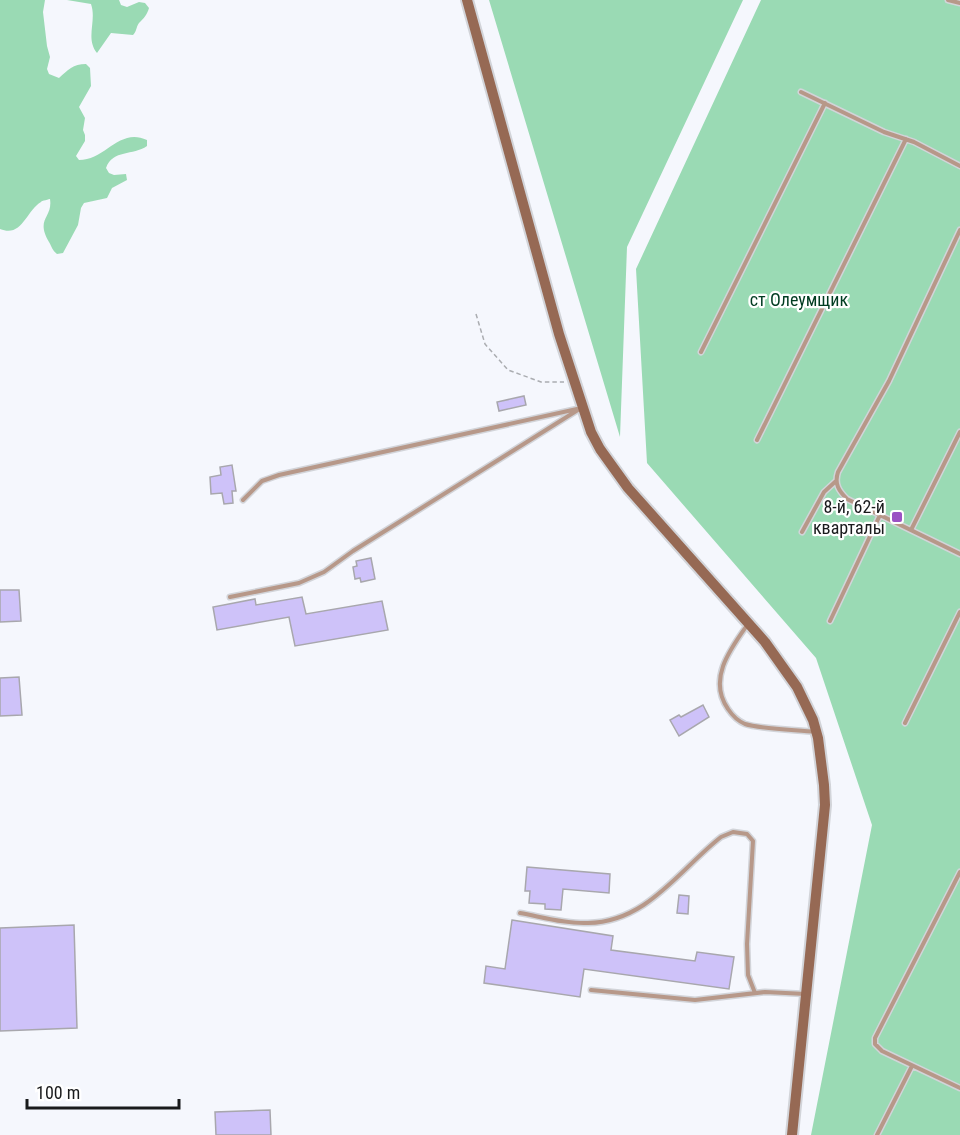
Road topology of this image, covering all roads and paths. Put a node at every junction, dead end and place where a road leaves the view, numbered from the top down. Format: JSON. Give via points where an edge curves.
{"nodes":[{"id":1,"x":467,"y":0,"type":"edge"},
{"id":2,"x":948,"y":0,"type":"edge"},
{"id":3,"x":960,"y":3,"type":"edge"},
{"id":4,"x":801,"y":92,"type":"dead end"},
{"id":5,"x":825,"y":104,"type":"junction"},
{"id":6,"x":906,"y":139,"type":"junction"},
{"id":7,"x":960,"y":166,"type":"edge"},
{"id":8,"x":960,"y":230,"type":"edge"},
{"id":9,"x":476,"y":314,"type":"dead end"},
{"id":10,"x":701,"y":352,"type":"dead end"},
{"id":11,"x":574,"y":382,"type":"junction"},
{"id":12,"x":582,"y":407,"type":"junction"},
{"id":13,"x":960,"y":432,"type":"edge"},
{"id":14,"x":757,"y":440,"type":"dead end"},
{"id":15,"x":836,"y":481,"type":"junction"},
{"id":16,"x":243,"y":500,"type":"dead end"},
{"id":17,"x":880,"y":515,"type":"junction"},
{"id":18,"x":911,"y":530,"type":"junction"},
{"id":19,"x":802,"y":532,"type":"dead end"},
{"id":20,"x":960,"y":554,"type":"edge"},
{"id":21,"x":230,"y":597,"type":"dead end"},
{"id":22,"x":960,"y":612,"type":"edge"},
{"id":23,"x":830,"y":621,"type":"dead end"},
{"id":24,"x":749,"y":623,"type":"junction"},
{"id":25,"x":905,"y":723,"type":"dead end"},
{"id":26,"x":816,"y":732,"type":"junction"},
{"id":27,"x":960,"y":872,"type":"edge"},
{"id":28,"x":520,"y":913,"type":"dead end"},
{"id":29,"x":591,"y":990,"type":"dead end"},
{"id":30,"x":754,"y":993,"type":"junction"},
{"id":31,"x":807,"y":994,"type":"junction"},
{"id":32,"x":912,"y":1066,"type":"junction"},
{"id":33,"x":960,"y":1088,"type":"edge"},
{"id":34,"x":792,"y":1135,"type":"edge"},
{"id":35,"x":878,"y":1135,"type":"edge"}],
"edges":[{"from":1,"to":11,"type":"street"},
{"from":2,"to":3,"type":"lane"},
{"from":4,"to":5,"type":"lane"},
{"from":5,"to":6,"type":"lane"},
{"from":5,"to":10,"type":"lane"},
{"from":6,"to":7,"type":"lane"},
{"from":6,"to":14,"type":"lane"},
{"from":8,"to":15,"type":"lane","via":[[889,381]]},
{"from":9,"to":11,"type":"path","via":[[485,344],[508,370],[541,382]]},
{"from":11,"to":12,"type":"street"},
{"from":12,"to":16,"type":"lane","via":[[279,475],[262,481]]},
{"from":12,"to":21,"type":"lane","via":[[324,572],[299,583]]},
{"from":12,"to":24,"type":"street","via":[[612,468]]},
{"from":13,"to":18,"type":"lane"},
{"from":15,"to":17,"type":"lane","via":[[847,499]]},
{"from":15,"to":19,"type":"lane","via":[[824,492]]},
{"from":17,"to":18,"type":"lane"},
{"from":17,"to":23,"type":"lane"},
{"from":18,"to":20,"type":"lane"},
{"from":22,"to":25,"type":"lane"},
{"from":24,"to":26,"type":"street","via":[[797,687]]},
{"from":24,"to":26,"type":"lane","via":[[722,668],[720,682],[726,705],[747,724]]},
{"from":26,"to":31,"type":"street","via":[[825,805]]},
{"from":27,"to":32,"type":"lane","via":[[875,1038],[882,1051]]},
{"from":28,"to":30,"type":"lane","via":[[585,923],[620,918],[649,902],[721,837],[733,832],[747,834],[753,841],[747,944],[748,975]]},
{"from":29,"to":30,"type":"lane","via":[[694,1000]]},
{"from":30,"to":31,"type":"lane"},
{"from":31,"to":34,"type":"street"},
{"from":32,"to":33,"type":"lane"},
{"from":32,"to":35,"type":"lane"}]}
